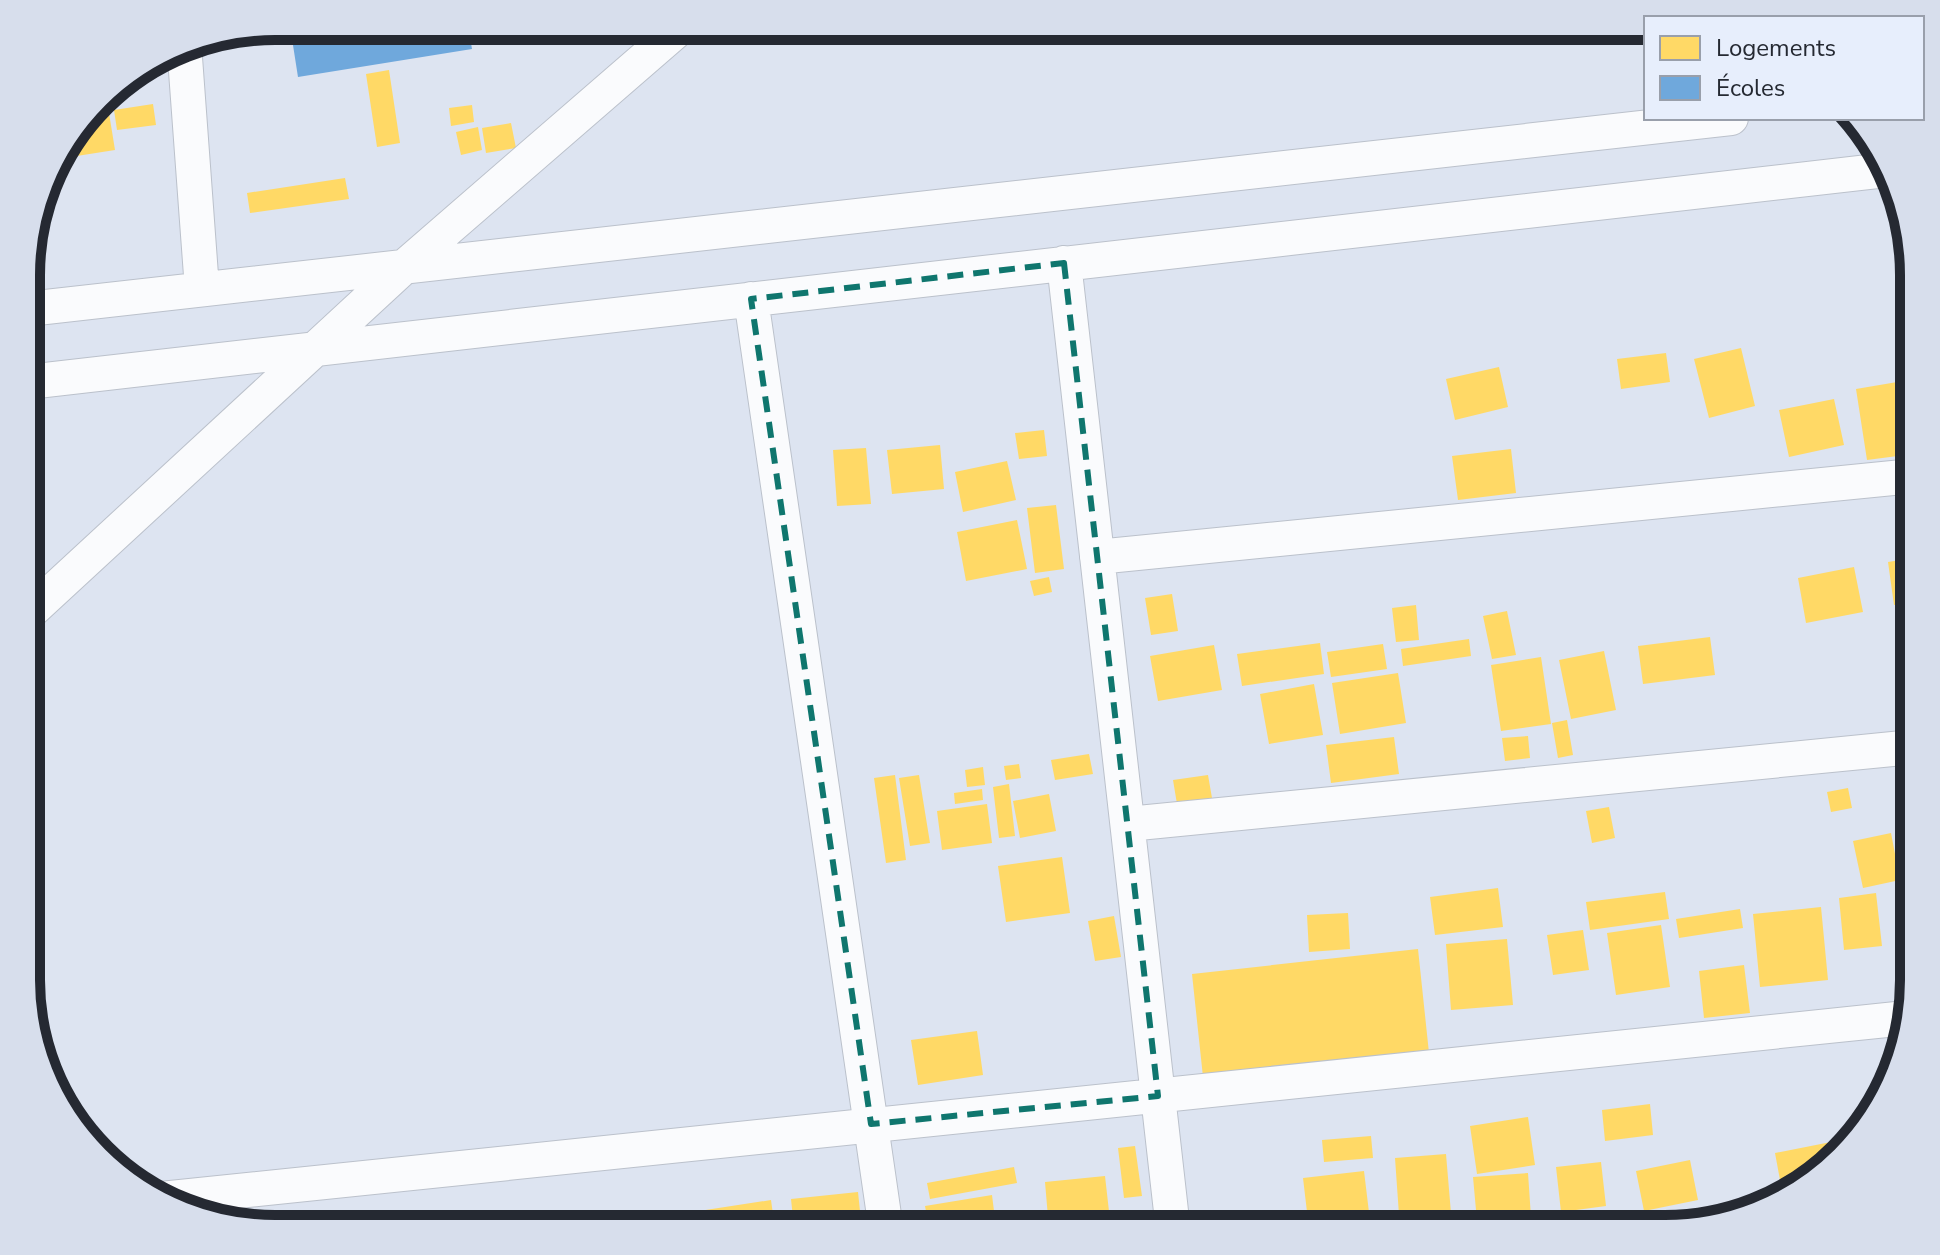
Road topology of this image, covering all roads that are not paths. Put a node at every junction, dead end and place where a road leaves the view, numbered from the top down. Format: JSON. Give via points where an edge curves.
{"nodes":[{"id":1,"x":665,"y":41,"type":"edge"},
{"id":2,"x":185,"y":58,"type":"edge"},
{"id":3,"x":1713,"y":120,"type":"edge"},
{"id":4,"x":1875,"y":171,"type":"edge"},
{"id":5,"x":1064,"y":263,"type":"junction"},
{"id":6,"x":405,"y":266,"type":"junction"},
{"id":7,"x":202,"y":289,"type":"junction"},
{"id":8,"x":751,"y":299,"type":"junction"},
{"id":9,"x":40,"y":308,"type":"edge"},
{"id":10,"x":317,"y":349,"type":"junction"},
{"id":11,"x":40,"y":381,"type":"edge"},
{"id":12,"x":1899,"y":477,"type":"edge"},
{"id":13,"x":1097,"y":557,"type":"junction"},
{"id":14,"x":40,"y":603,"type":"edge"},
{"id":15,"x":1899,"y":748,"type":"edge"},
{"id":16,"x":1128,"y":824,"type":"junction"},
{"id":17,"x":1896,"y":1019,"type":"edge"},
{"id":18,"x":1158,"y":1096,"type":"junction"},
{"id":19,"x":871,"y":1124,"type":"junction"},
{"id":20,"x":184,"y":1197,"type":"edge"},
{"id":21,"x":1171,"y":1214,"type":"edge"},
{"id":22,"x":884,"y":1215,"type":"edge"}],
"edges":[{"from":1,"to":6,"type":"street"},
{"from":2,"to":7,"type":"street"},
{"from":3,"to":6,"type":"street"},
{"from":4,"to":5,"type":"street"},
{"from":5,"to":8,"type":"street"},
{"from":5,"to":13,"type":"street"},
{"from":6,"to":7,"type":"street"},
{"from":6,"to":10,"type":"street"},
{"from":7,"to":9,"type":"street"},
{"from":8,"to":10,"type":"street"},
{"from":8,"to":19,"type":"street"},
{"from":10,"to":11,"type":"street"},
{"from":10,"to":14,"type":"street"},
{"from":12,"to":13,"type":"street"},
{"from":13,"to":16,"type":"street"},
{"from":15,"to":16,"type":"street"},
{"from":16,"to":18,"type":"street"},
{"from":17,"to":18,"type":"street"},
{"from":18,"to":19,"type":"street"},
{"from":18,"to":21,"type":"street"},
{"from":19,"to":20,"type":"street"},
{"from":19,"to":22,"type":"street"}]}
